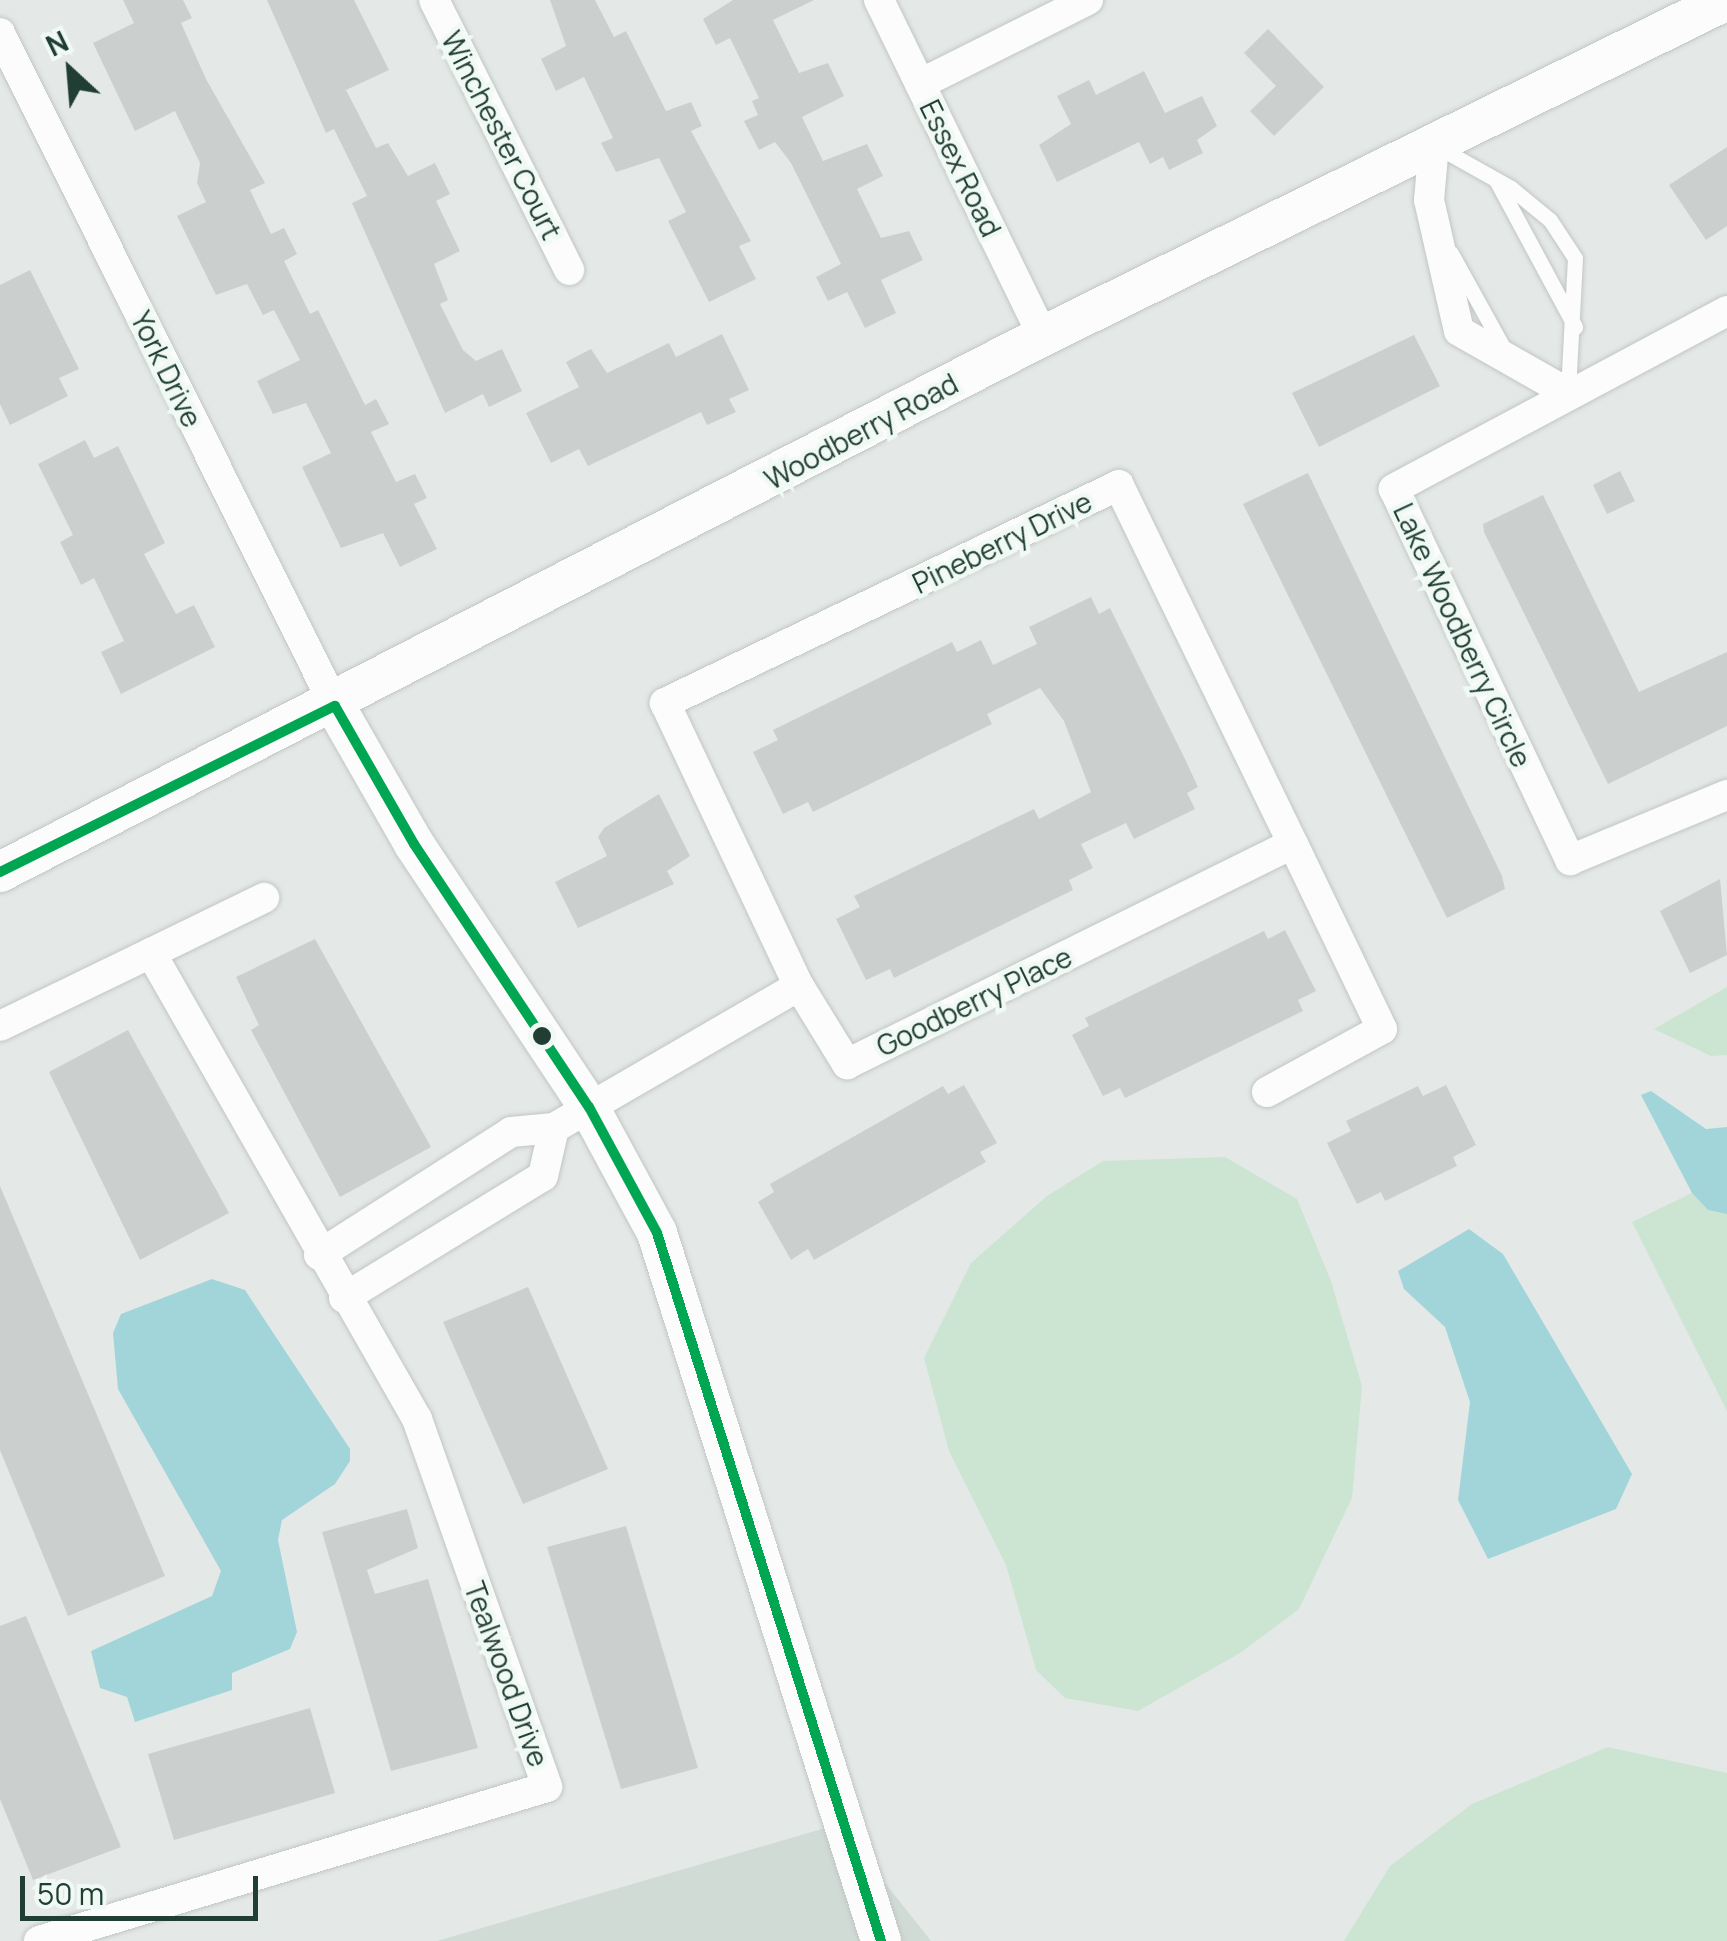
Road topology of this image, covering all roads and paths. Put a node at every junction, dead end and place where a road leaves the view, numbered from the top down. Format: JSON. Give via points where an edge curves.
{"nodes":[{"id":1,"x":434,"y":0,"type":"edge"},
{"id":2,"x":879,"y":0,"type":"edge"},
{"id":3,"x":1088,"y":0,"type":"edge"},
{"id":4,"x":1727,"y":0,"type":"edge"},
{"id":5,"x":0,"y":33,"type":"edge"},
{"id":6,"x":920,"y":84,"type":"junction"},
{"id":7,"x":1434,"y":145,"type":"junction"},
{"id":8,"x":1495,"y":178,"type":"junction"},
{"id":9,"x":569,"y":270,"type":"dead end"},
{"id":10,"x":1727,"y":310,"type":"edge"},
{"id":11,"x":1577,"y":330,"type":"junction"},
{"id":12,"x":1043,"y":336,"type":"junction"},
{"id":13,"x":1568,"y":393,"type":"junction"},
{"id":14,"x":335,"y":706,"type":"junction"},
{"id":15,"x":1727,"y":794,"type":"edge"},
{"id":16,"x":1293,"y":844,"type":"junction"},
{"id":17,"x":0,"y":872,"type":"edge"},
{"id":18,"x":264,"y":898,"type":"dead end"},
{"id":19,"x":151,"y":953,"type":"junction"},
{"id":20,"x":799,"y":986,"type":"junction"},
{"id":21,"x":0,"y":1026,"type":"edge"},
{"id":22,"x":1266,"y":1092,"type":"dead end"},
{"id":23,"x":589,"y":1107,"type":"junction"},
{"id":24,"x":554,"y":1128,"type":"junction"},
{"id":25,"x":318,"y":1255,"type":"junction"},
{"id":26,"x":344,"y":1298,"type":"junction"},
{"id":27,"x":39,"y":1941,"type":"edge"},
{"id":28,"x":881,"y":1941,"type":"edge"}],
"edges":[{"from":1,"to":9,"type":"street","name":"Winchester Court"},
{"from":2,"to":6,"type":"street","name":"Essex Road"},
{"from":3,"to":6,"type":"street"},
{"from":4,"to":7,"type":"street","name":"Woodberry Road"},
{"from":5,"to":14,"type":"street","name":"York Drive"},
{"from":6,"to":12,"type":"street","name":"Essex Road"},
{"from":7,"to":8,"type":"lane"},
{"from":7,"to":12,"type":"street","name":"Woodberry Road"},
{"from":7,"to":13,"type":"street","via":[[1432,219],[1459,332]]},
{"from":8,"to":11,"type":"lane"},
{"from":8,"to":11,"type":"lane","via":[[1550,220],[1576,258]]},
{"from":10,"to":13,"type":"street","name":"Lake Woodberry Circle"},
{"from":11,"to":13,"type":"lane"},
{"from":12,"to":14,"type":"street","name":"Woodberry Road"},
{"from":13,"to":15,"type":"street","name":"Lake Woodberry Circle","via":[[1394,490],[1570,860]]},
{"from":14,"to":17,"type":"street","name":"Woodberry Road"},
{"from":14,"to":23,"type":"street","via":[[414,844]]},
{"from":16,"to":20,"type":"street","name":"Goodberry Place","via":[[846,1064]]},
{"from":16,"to":20,"type":"street","name":"Pineberry Drive","via":[[1119,485],[665,704]]},
{"from":16,"to":22,"type":"street","name":"Pineberry Drive","via":[[1382,1028]]},
{"from":18,"to":19,"type":"street"},
{"from":19,"to":21,"type":"street"},
{"from":19,"to":25,"type":"street","name":"Tealwood Drive"},
{"from":20,"to":23,"type":"street"},
{"from":23,"to":24,"type":"street"},
{"from":23,"to":28,"type":"street","via":[[657,1234]]},
{"from":24,"to":25,"type":"street","via":[[511,1132]]},
{"from":24,"to":26,"type":"street","via":[[544,1176]]},
{"from":25,"to":26,"type":"street","name":"Tealwood Drive"},
{"from":26,"to":27,"type":"street","name":"Tealwood Drive","via":[[416,1418],[547,1787]]}]}
